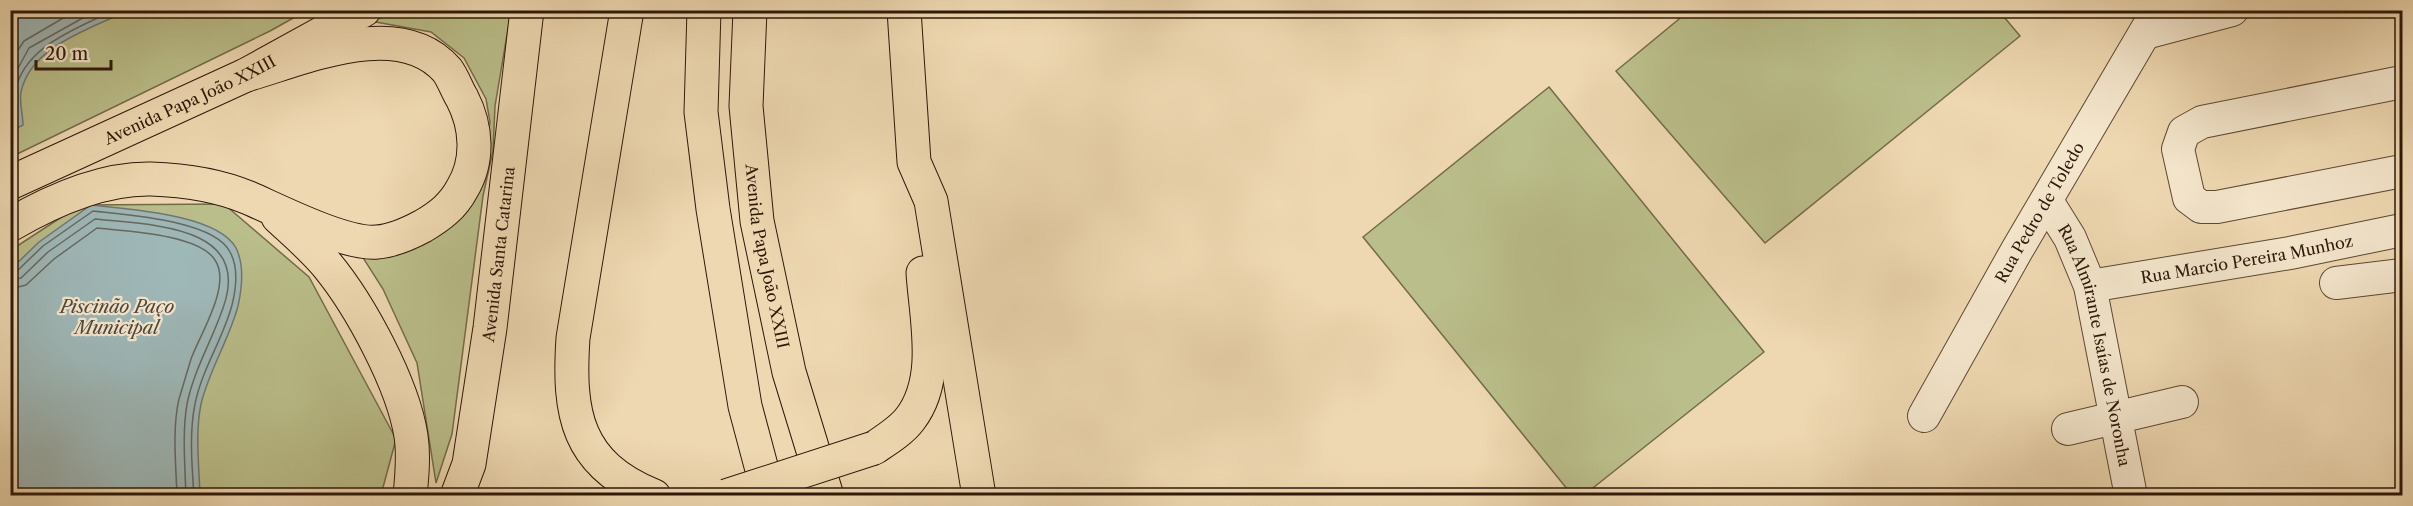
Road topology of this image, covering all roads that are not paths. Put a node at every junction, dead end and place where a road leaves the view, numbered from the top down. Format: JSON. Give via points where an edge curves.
{"nodes":[{"id":1,"x":364,"y":10,"type":"edge"},
{"id":2,"x":527,"y":10,"type":"edge"},
{"id":3,"x":627,"y":10,"type":"edge"},
{"id":4,"x":704,"y":10,"type":"edge"},
{"id":5,"x":750,"y":10,"type":"edge"},
{"id":6,"x":904,"y":10,"type":"edge"},
{"id":7,"x":2232,"y":10,"type":"edge"},
{"id":8,"x":2151,"y":22,"type":"edge"},
{"id":9,"x":246,"y":75,"type":"junction"},
{"id":10,"x":2403,"y":82,"type":"edge"},
{"id":11,"x":914,"y":162,"type":"junction"},
{"id":12,"x":2403,"y":171,"type":"edge"},
{"id":13,"x":20,"y":178,"type":"edge"},
{"id":14,"x":2047,"y":201,"type":"junction"},
{"id":15,"x":270,"y":209,"type":"junction"},
{"id":16,"x":10,"y":225,"type":"edge"},
{"id":17,"x":2403,"y":230,"type":"edge"},
{"id":18,"x":2403,"y":275,"type":"edge"},
{"id":19,"x":2336,"y":283,"type":"dead end"},
{"id":20,"x":2090,"y":286,"type":"junction"},
{"id":21,"x":2182,"y":402,"type":"dead end"},
{"id":22,"x":1924,"y":416,"type":"dead end"},
{"id":23,"x":2116,"y":418,"type":"junction"},
{"id":24,"x":2068,"y":429,"type":"dead end"},
{"id":25,"x":410,"y":495,"type":"edge"},
{"id":26,"x":457,"y":495,"type":"edge"},
{"id":27,"x":654,"y":495,"type":"edge"},
{"id":28,"x":726,"y":495,"type":"edge"},
{"id":29,"x":769,"y":495,"type":"edge"},
{"id":30,"x":827,"y":495,"type":"edge"},
{"id":31,"x":979,"y":495,"type":"edge"},
{"id":32,"x":2132,"y":495,"type":"edge"}],
"edges":[{"from":1,"to":9,"type":"main road","name":"Avenida Papa João XXIII"},
{"from":2,"to":26,"type":"main road","name":"Avenida Santa Catarina","via":[[490,328],[469,464]]},
{"from":3,"to":27,"type":"main road","via":[[573,338],[570,383],[575,415],[596,455],[619,478]]},
{"from":4,"to":29,"type":"main road","via":[[701,112],[712,209],[745,406]]},
{"from":5,"to":30,"type":"main road","name":"Avenida Papa João XXIII","via":[[746,106],[757,221],[789,372]]},
{"from":6,"to":11,"type":"main road"},
{"from":7,"to":8,"type":"street"},
{"from":8,"to":14,"type":"street","name":"Rua Pedro de Toledo"},
{"from":9,"to":13,"type":"main road","name":"Avenida Papa João XXIII"},
{"from":9,"to":15,"type":"main road","via":[[360,43],[392,42],[420,51],[447,70],[467,108],[475,146],[470,176],[456,200],[440,216],[397,237],[377,242],[351,239]]},
{"from":10,"to":12,"type":"street","via":[[2202,122],[2184,132],[2178,149],[2189,198],[2200,207]]},
{"from":11,"to":28,"type":"main road","bridge":true,"via":[[930,367],[923,395],[910,419],[874,448]]},
{"from":11,"to":31,"type":"main road","via":[[931,201]]},
{"from":14,"to":20,"type":"street","name":"Rua Almirante Isaías de Noronha","via":[[2070,238]]},
{"from":14,"to":22,"type":"street","name":"Rua Pedro de Toledo"},
{"from":15,"to":16,"type":"main road","via":[[212,187],[148,179],[110,183],[39,208]]},
{"from":15,"to":25,"type":"main road","via":[[327,265],[364,320],[405,408],[411,438]]},
{"from":17,"to":20,"type":"street","name":"Rua Marcio Pereira Munhoz"},
{"from":18,"to":19,"type":"street"},
{"from":20,"to":23,"type":"street","name":"Rua Almirante Isaías de Noronha"},
{"from":21,"to":23,"type":"street"},
{"from":23,"to":24,"type":"street"},
{"from":23,"to":32,"type":"street","name":"Rua Almirante Isaías de Noronha"}]}
